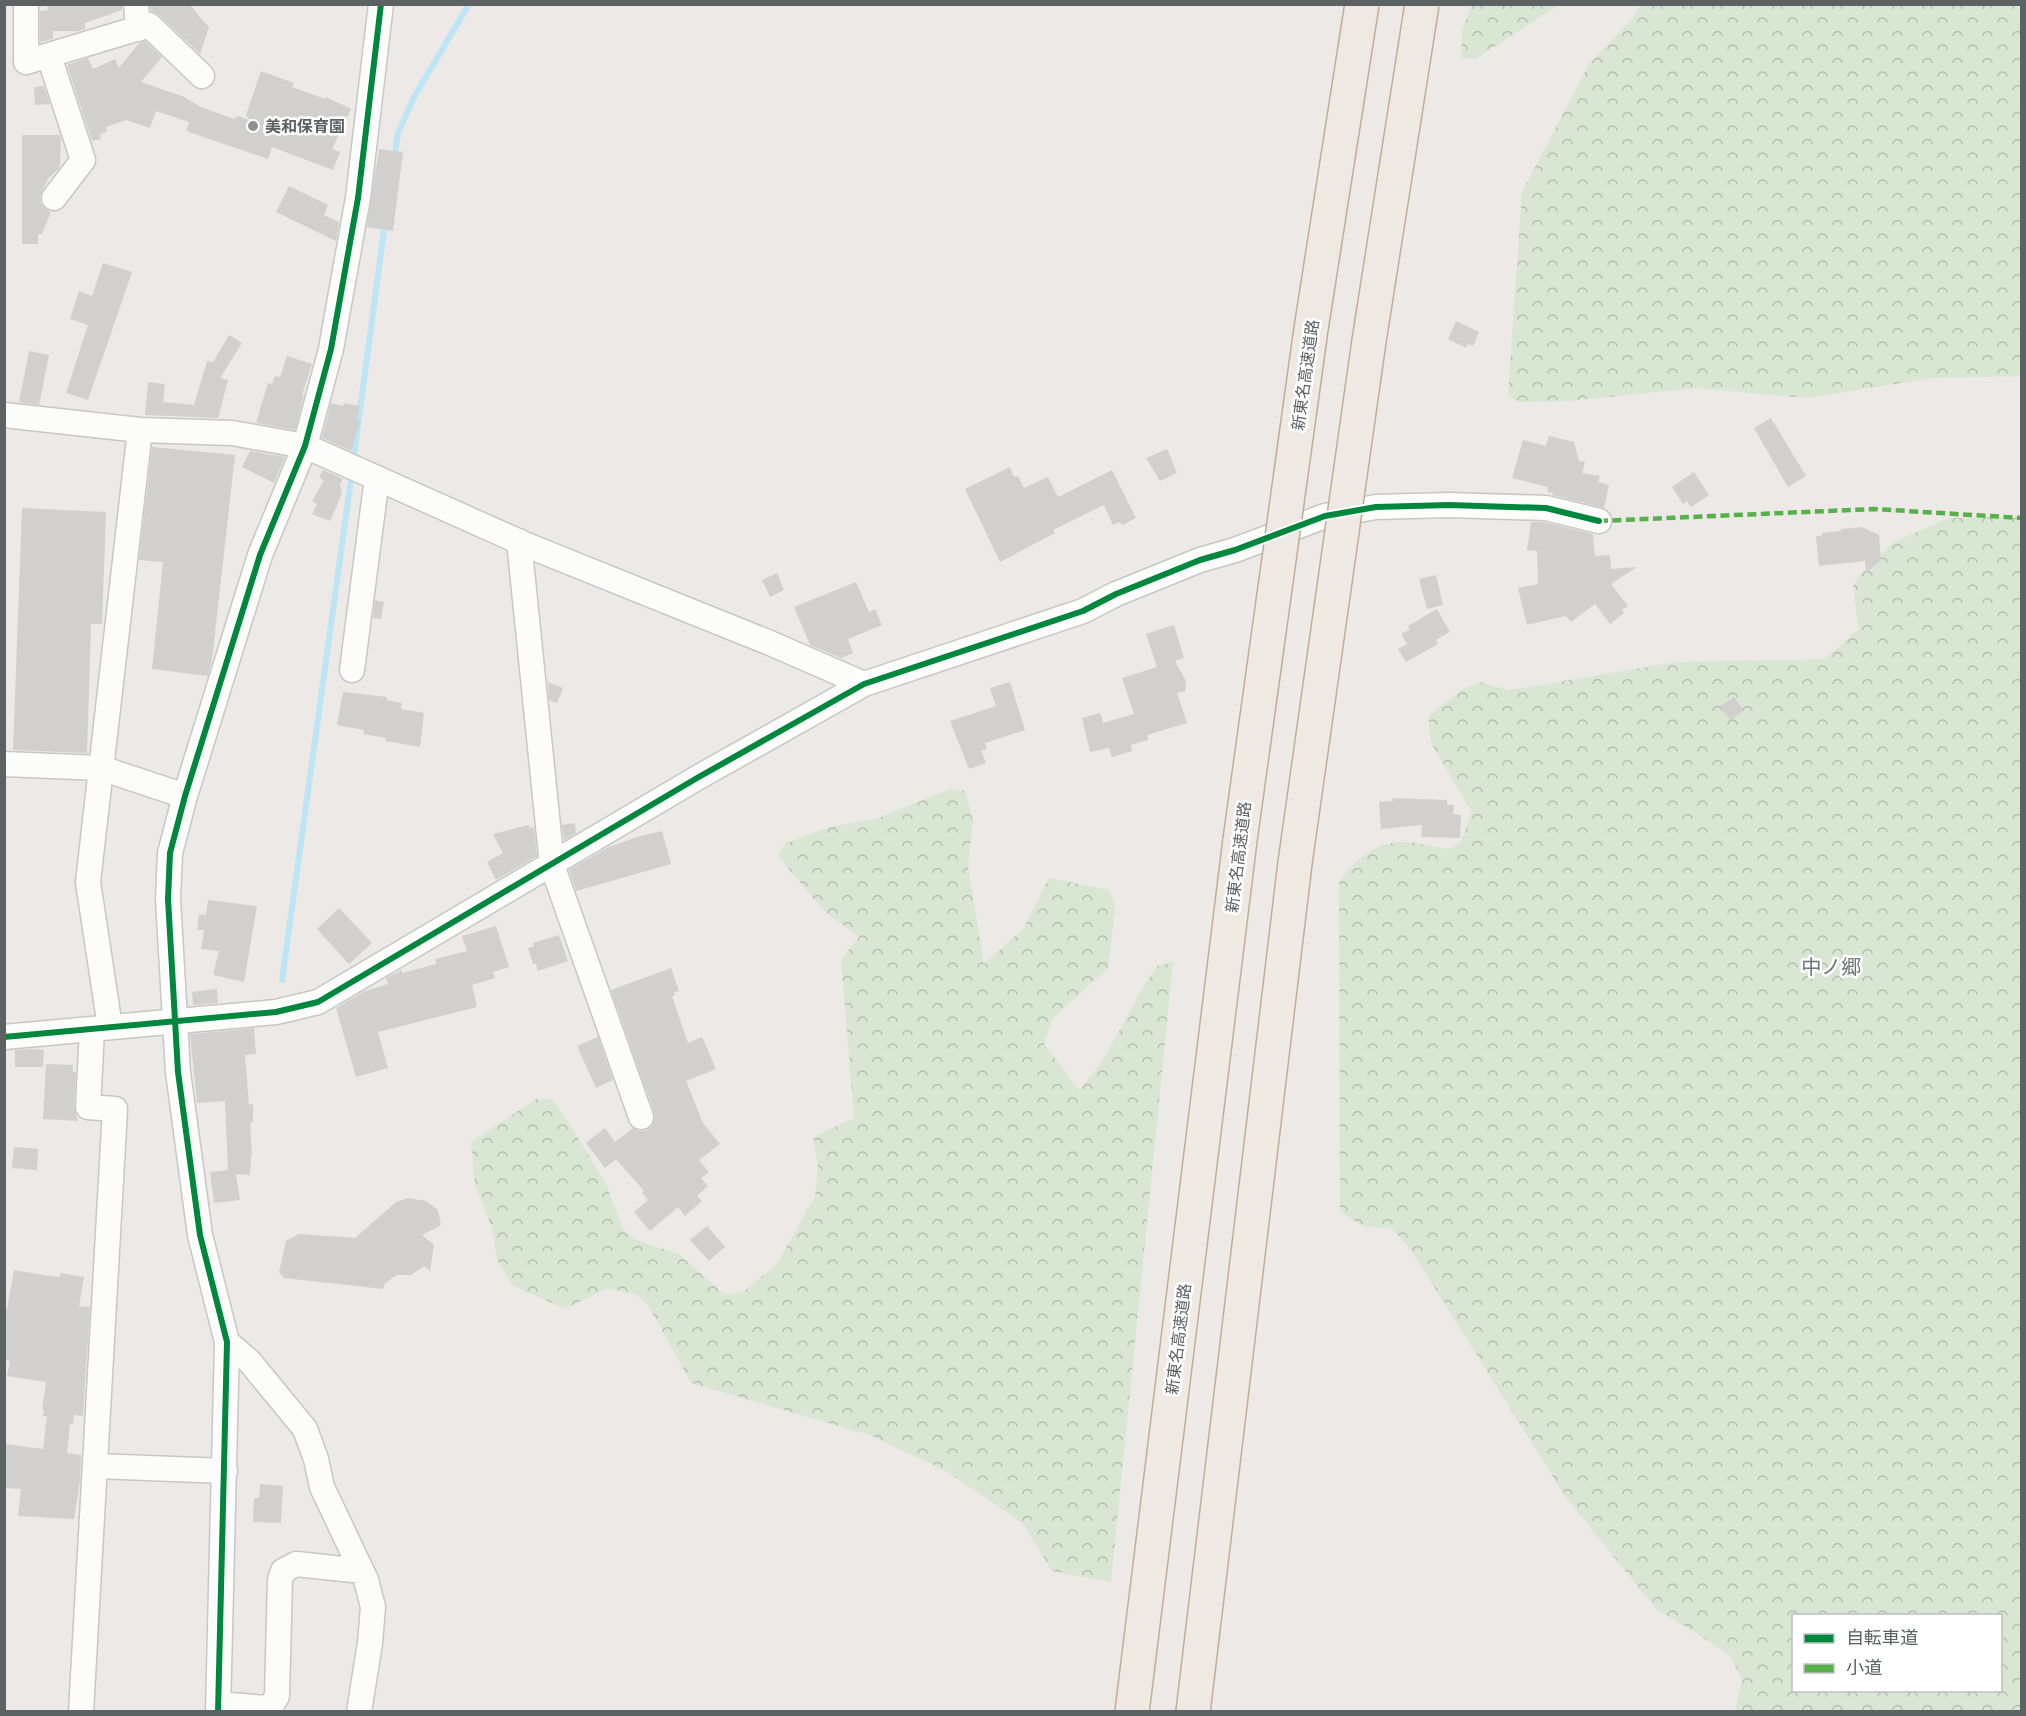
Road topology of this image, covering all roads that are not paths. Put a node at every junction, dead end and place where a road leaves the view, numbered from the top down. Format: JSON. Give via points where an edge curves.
{"nodes":[{"id":1,"x":26,"y":4,"type":"edge"},
{"id":2,"x":136,"y":4,"type":"edge"},
{"id":3,"x":381,"y":4,"type":"edge"},
{"id":4,"x":1362,"y":4,"type":"edge"},
{"id":5,"x":1422,"y":4,"type":"edge"},
{"id":6,"x":138,"y":29,"type":"junction"},
{"id":7,"x":49,"y":56,"type":"junction"},
{"id":8,"x":202,"y":76,"type":"dead end"},
{"id":9,"x":54,"y":198,"type":"dead end"},
{"id":10,"x":4,"y":415,"type":"edge"},
{"id":11,"x":140,"y":430,"type":"junction"},
{"id":12,"x":305,"y":446,"type":"junction"},
{"id":13,"x":377,"y":478,"type":"junction"},
{"id":14,"x":1599,"y":520,"type":"dead end"},
{"id":15,"x":519,"y":541,"type":"junction"},
{"id":16,"x":352,"y":670,"type":"dead end"},
{"id":17,"x":864,"y":684,"type":"junction"},
{"id":18,"x":4,"y":764,"type":"edge"},
{"id":19,"x":102,"y":768,"type":"junction"},
{"id":20,"x":185,"y":796,"type":"junction"},
{"id":21,"x":552,"y":865,"type":"junction"},
{"id":22,"x":176,"y":1020,"type":"junction"},
{"id":23,"x":101,"y":1029,"type":"junction"},
{"id":24,"x":4,"y":1037,"type":"edge"},
{"id":25,"x":641,"y":1117,"type":"dead end"},
{"id":26,"x":227,"y":1342,"type":"junction"},
{"id":27,"x":96,"y":1466,"type":"junction"},
{"id":28,"x":225,"y":1470,"type":"junction"},
{"id":29,"x":362,"y":1571,"type":"junction"},
{"id":30,"x":218,"y":1708,"type":"edge"},
{"id":31,"x":81,"y":1712,"type":"edge"},
{"id":32,"x":359,"y":1712,"type":"edge"},
{"id":33,"x":1132,"y":1712,"type":"edge"},
{"id":34,"x":1193,"y":1712,"type":"edge"}],
"edges":[{"from":1,"to":7,"type":"street","via":[[26,62]]},
{"from":2,"to":6,"type":"street"},
{"from":3,"to":12,"type":"street","via":[[356,210],[331,349]]},
{"from":4,"to":33,"type":"highway","name":"新東名高速道路","bridge":true,"via":[[1311,329],[1240,840]]},
{"from":5,"to":34,"type":"highway","bridge":true,"via":[[1369,341],[1295,863]]},
{"from":6,"to":7,"type":"street"},
{"from":6,"to":8,"type":"street","via":[[149,26]]},
{"from":7,"to":9,"type":"street","via":[[82,160]]},
{"from":10,"to":11,"type":"street"},
{"from":11,"to":12,"type":"street","via":[[232,433]]},
{"from":11,"to":19,"type":"street"},
{"from":12,"to":13,"type":"street"},
{"from":12,"to":20,"type":"street","via":[[260,555]]},
{"from":13,"to":15,"type":"street"},
{"from":13,"to":16,"type":"street"},
{"from":14,"to":17,"type":"street","via":[[1546,508],[1449,505],[1376,507],[1325,516],[1200,560],[1083,611]]},
{"from":15,"to":17,"type":"street"},
{"from":15,"to":21,"type":"street"},
{"from":17,"to":21,"type":"street"},
{"from":18,"to":19,"type":"street"},
{"from":19,"to":20,"type":"street"},
{"from":19,"to":23,"type":"street","via":[[88,882]]},
{"from":20,"to":22,"type":"street","via":[[170,854],[168,899]]},
{"from":21,"to":22,"type":"street","via":[[318,1002],[276,1012]]},
{"from":21,"to":25,"type":"street"},
{"from":22,"to":23,"type":"street"},
{"from":22,"to":26,"type":"street","via":[[178,1072],[200,1235]]},
{"from":23,"to":24,"type":"street"},
{"from":23,"to":27,"type":"street","via":[[88,1107],[115,1109]]},
{"from":26,"to":28,"type":"street"},
{"from":26,"to":29,"type":"street","via":[[250,1362],[305,1430],[322,1487]]},
{"from":27,"to":28,"type":"street"},
{"from":27,"to":31,"type":"street"},
{"from":28,"to":30,"type":"street"},
{"from":29,"to":30,"type":"street","via":[[296,1564],[284,1571],[280,1580],[277,1696],[267,1708]]},
{"from":29,"to":32,"type":"street","via":[[373,1607]]}]}
